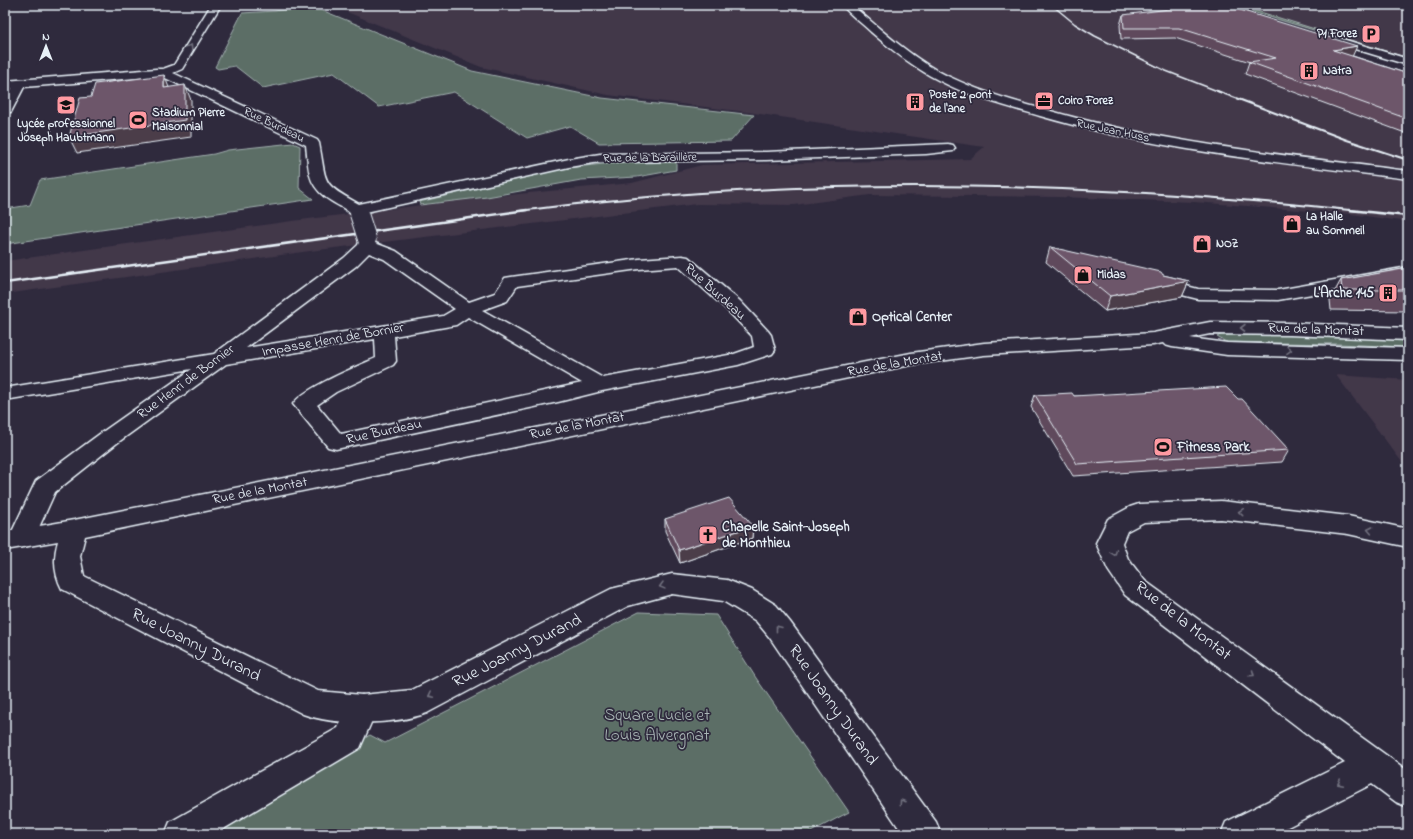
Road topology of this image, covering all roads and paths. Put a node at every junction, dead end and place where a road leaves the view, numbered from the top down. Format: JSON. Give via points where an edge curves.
{"nodes":[{"id":1,"x":216,"y":5,"type":"edge"},
{"id":2,"x":847,"y":5,"type":"edge"},
{"id":3,"x":1318,"y":34,"type":"edge"},
{"id":4,"x":1408,"y":62,"type":"edge"},
{"id":5,"x":164,"y":73,"type":"junction"},
{"id":6,"x":20,"y":84,"type":"junction"},
{"id":7,"x":5,"y":85,"type":"edge"},
{"id":8,"x":7,"y":109,"type":"dead end"},
{"id":9,"x":948,"y":148,"type":"dead end"},
{"id":10,"x":1408,"y":175,"type":"edge"},
{"id":11,"x":358,"y":211,"type":"junction"},
{"id":12,"x":366,"y":242,"type":"junction"},
{"id":13,"x":1408,"y":272,"type":"edge"},
{"id":14,"x":1164,"y":285,"type":"edge"},
{"id":15,"x":467,"y":309,"type":"junction"},
{"id":16,"x":449,"y":321,"type":"joint"},
{"id":17,"x":384,"y":332,"type":"junction"},
{"id":18,"x":1408,"y":334,"type":"edge"},
{"id":19,"x":1153,"y":339,"type":"junction"},
{"id":20,"x":1408,"y":354,"type":"edge"},
{"id":21,"x":217,"y":360,"type":"junction"},
{"id":22,"x":600,"y":385,"type":"junction"},
{"id":23,"x":5,"y":394,"type":"edge"},
{"id":24,"x":74,"y":529,"type":"junction"},
{"id":25,"x":1408,"y":538,"type":"edge"},
{"id":26,"x":13,"y":540,"type":"edge"},
{"id":27,"x":362,"y":709,"type":"junction"},
{"id":28,"x":1375,"y":765,"type":"junction"},
{"id":29,"x":1408,"y":791,"type":"edge"},
{"id":30,"x":182,"y":834,"type":"edge"},
{"id":31,"x":924,"y":834,"type":"edge"},
{"id":32,"x":1238,"y":834,"type":"edge"}],
"edges":[{"from":5,"to":1,"type":"street","one_way":true,"via":[[178,67]]},
{"from":2,"to":10,"type":"street","name":"Rue Jean Huss","via":[[893,45],[933,72],[976,92],[1077,124],[1177,143]]},
{"from":3,"to":4,"type":"street"},
{"from":5,"to":6,"type":"street","name":"Rue Burdeau"},
{"from":5,"to":11,"type":"street","name":"Rue Burdeau","via":[[312,143],[316,175],[320,184]]},
{"from":6,"to":7,"type":"street","name":"Rue Burdeau"},
{"from":6,"to":8,"type":"street"},
{"from":9,"to":11,"type":"street","name":"Rue de la Baraillère","via":[[766,156],[600,158]]},
{"from":11,"to":12,"type":"street","bridge":true},
{"from":12,"to":15,"type":"street","via":[[390,255]]},
{"from":12,"to":21,"type":"street","name":"Rue Henri de Bornier","via":[[350,262]]},
{"from":13,"to":14,"type":"street","via":[[1278,295],[1198,294]]},
{"from":15,"to":16,"type":"street","name":"Rue Burdeau"},
{"from":15,"to":22,"type":"street"},
{"from":15,"to":22,"type":"street","name":"Rue Burdeau","via":[[501,296],[512,282],[639,264],[682,261],[733,305],[761,335],[765,350],[738,358]]},
{"from":16,"to":17,"type":"street","name":"Impasse Henri de Bornier"},
{"from":17,"to":21,"type":"street","name":"Impasse Henri de Bornier"},
{"from":17,"to":22,"type":"street","name":"Rue Burdeau","via":[[386,361],[329,388],[304,404],[336,442]]},
{"from":18,"to":19,"type":"street","name":"Rue de la Montat","one_way":true,"via":[[1210,328]]},
{"from":19,"to":20,"type":"street","name":"Rue de la Montat","one_way":true,"via":[[1227,349]]},
{"from":19,"to":24,"type":"street","name":"Rue de la Montat","via":[[1012,347],[911,359]]},
{"from":21,"to":23,"type":"street","name":"Impasse Henri de Bornier"},
{"from":21,"to":26,"type":"street","name":"Rue Henri de Bornier","via":[[45,487]]},
{"from":24,"to":26,"type":"street","name":"Rue de la Montat"},
{"from":24,"to":27,"type":"street","name":"Rue Joanny Durand","via":[[67,556],[72,582],[314,704]]},
{"from":25,"to":28,"type":"street","name":"Rue de la Montat","one_way":true,"via":[[1348,525],[1221,510],[1139,513],[1117,525],[1109,543],[1118,563],[1135,588]]},
{"from":27,"to":30,"type":"street","via":[[348,738]]},
{"from":31,"to":27,"type":"street","name":"Rue Joanny Durand","one_way":true,"via":[[780,630],[766,613],[727,591],[672,584],[621,597],[416,703]]},
{"from":28,"to":29,"type":"street","name":"Rue de la Montat"},
{"from":28,"to":32,"type":"street","one_way":true}]}
